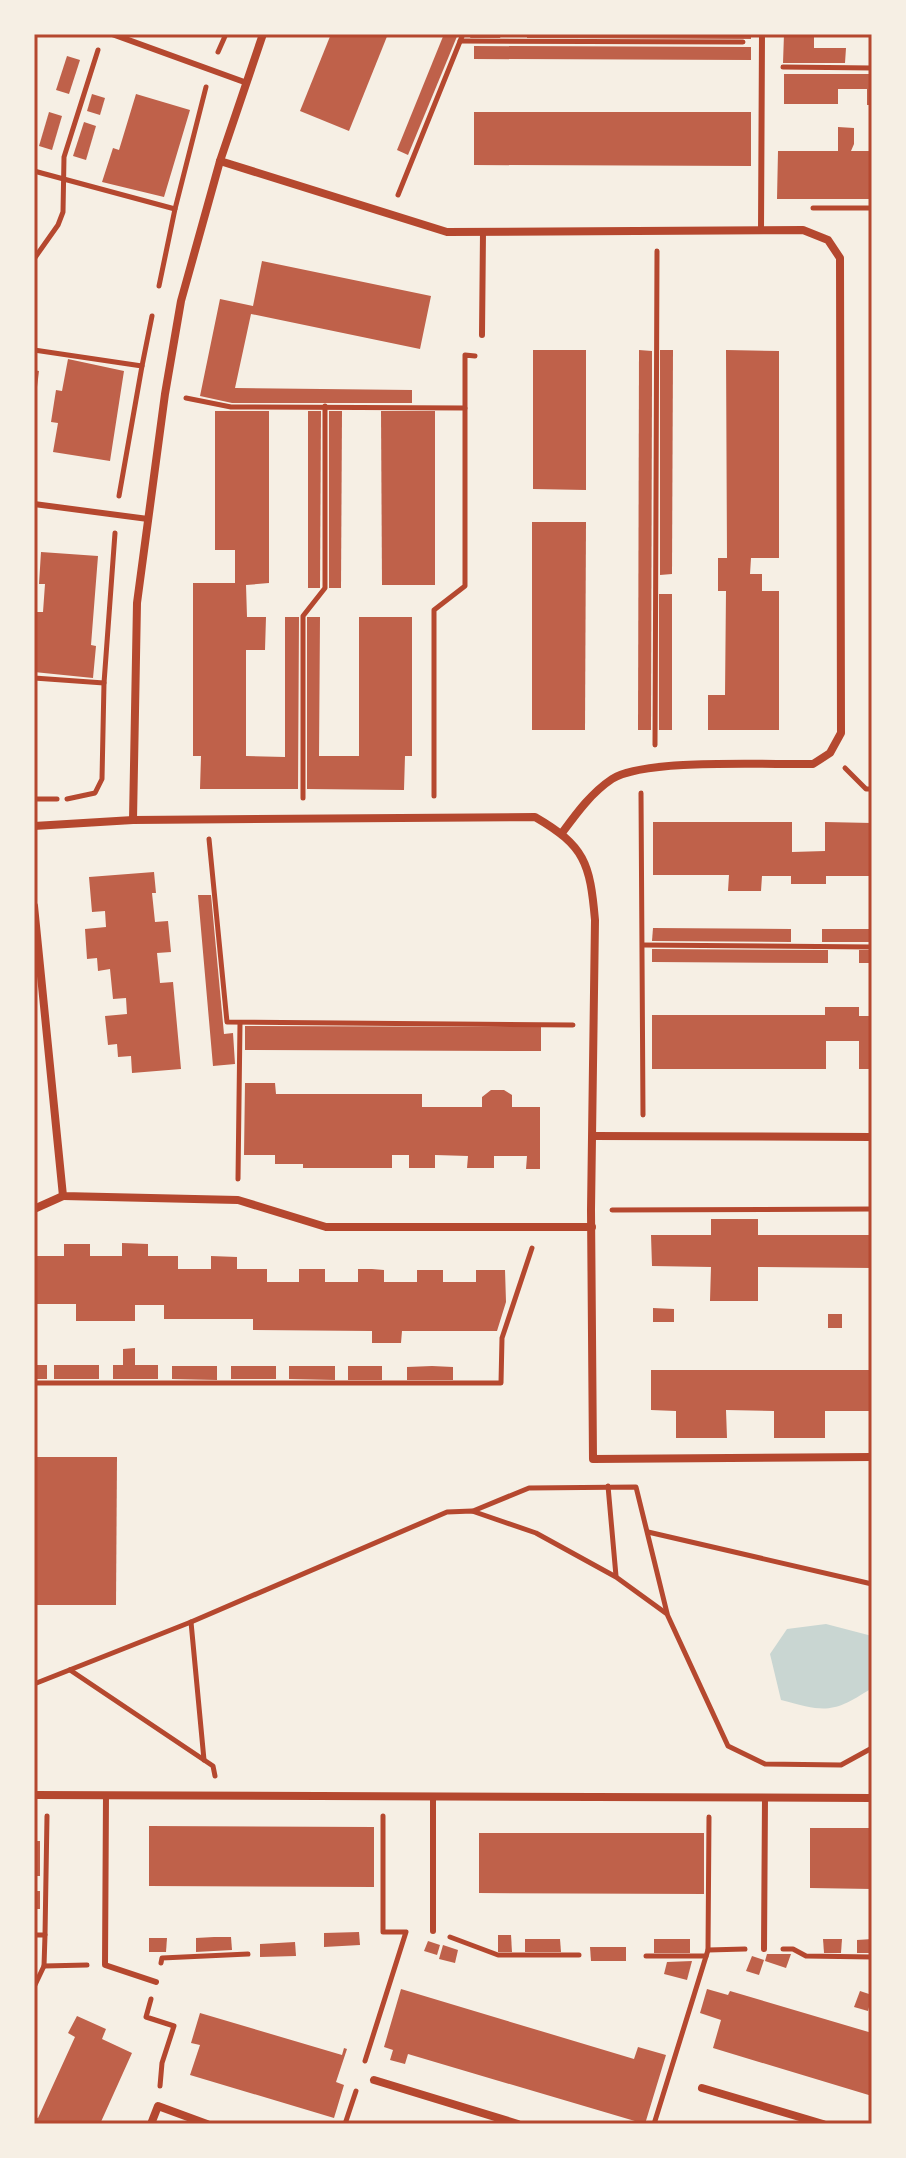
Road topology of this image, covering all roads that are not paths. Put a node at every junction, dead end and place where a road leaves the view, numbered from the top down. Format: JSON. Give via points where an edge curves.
{"nodes":[{"id":1,"x":112,"y":34,"type":"edge"},
{"id":2,"x":263,"y":34,"type":"edge"},
{"id":3,"x":762,"y":38,"type":"edge"},
{"id":4,"x":247,"y":83,"type":"junction"},
{"id":5,"x":220,"y":161,"type":"junction"},
{"id":6,"x":761,"y":230,"type":"junction"},
{"id":7,"x":483,"y":232,"type":"junction"},
{"id":8,"x":482,"y":335,"type":"road end"},
{"id":9,"x":34,"y":504,"type":"edge"},
{"id":10,"x":148,"y":519,"type":"junction"},
{"id":11,"x":133,"y":820,"type":"junction"},
{"id":12,"x":34,"y":826,"type":"edge"},
{"id":13,"x":562,"y":833,"type":"junction"},
{"id":14,"x":34,"y":906,"type":"edge"},
{"id":15,"x":593,"y":1136,"type":"junction"},
{"id":16,"x":872,"y":1137,"type":"edge"},
{"id":17,"x":63,"y":1196,"type":"junction"},
{"id":18,"x":34,"y":1209,"type":"edge"},
{"id":19,"x":592,"y":1227,"type":"junction"},
{"id":20,"x":872,"y":1457,"type":"edge"},
{"id":21,"x":34,"y":1795,"type":"edge"},
{"id":22,"x":106,"y":1795,"type":"junction"},
{"id":23,"x":433,"y":1796,"type":"junction"},
{"id":24,"x":765,"y":1797,"type":"junction"},
{"id":25,"x":872,"y":1798,"type":"edge"},
{"id":26,"x":433,"y":1931,"type":"road end"},
{"id":27,"x":764,"y":1949,"type":"road end"},
{"id":28,"x":156,"y":1982,"type":"road end"},
{"id":29,"x":374,"y":2080,"type":"road end"},
{"id":30,"x":702,"y":2088,"type":"dead end"},
{"id":31,"x":151,"y":2124,"type":"edge"},
{"id":32,"x":207,"y":2124,"type":"edge"},
{"id":33,"x":518,"y":2124,"type":"edge"},
{"id":34,"x":823,"y":2124,"type":"edge"}],
"edges":[{"from":1,"to":4,"type":"lane"},
{"from":2,"to":4,"type":"street"},
{"from":3,"to":6,"type":"lane"},
{"from":4,"to":5,"type":"street"},
{"from":5,"to":7,"type":"street","via":[[447,232]]},
{"from":5,"to":10,"type":"street","via":[[181,301]]},
{"from":6,"to":7,"type":"street"},
{"from":6,"to":13,"type":"street","via":[[803,230],[828,240],[840,258],[841,733],[830,753],[813,764],[655,766],[614,778],[582,806]]},
{"from":7,"to":8,"type":"lane"},
{"from":9,"to":10,"type":"lane"},
{"from":10,"to":11,"type":"street","via":[[137,603]]},
{"from":11,"to":12,"type":"street"},
{"from":11,"to":13,"type":"street","via":[[535,817]]},
{"from":13,"to":15,"type":"street","via":[[590,873],[595,920]]},
{"from":14,"to":17,"type":"street"},
{"from":15,"to":16,"type":"street"},
{"from":15,"to":19,"type":"street"},
{"from":17,"to":18,"type":"street"},
{"from":17,"to":19,"type":"street","via":[[238,1200],[326,1227]]},
{"from":19,"to":20,"type":"street","via":[[593,1459]]},
{"from":21,"to":22,"type":"street"},
{"from":22,"to":23,"type":"street"},
{"from":22,"to":28,"type":"lane","via":[[105,1965]]},
{"from":23,"to":24,"type":"street"},
{"from":23,"to":26,"type":"lane"},
{"from":24,"to":25,"type":"street"},
{"from":24,"to":27,"type":"lane"},
{"from":29,"to":33,"type":"street"},
{"from":30,"to":34,"type":"street"},
{"from":31,"to":32,"type":"street","via":[[158,2106]]}]}
